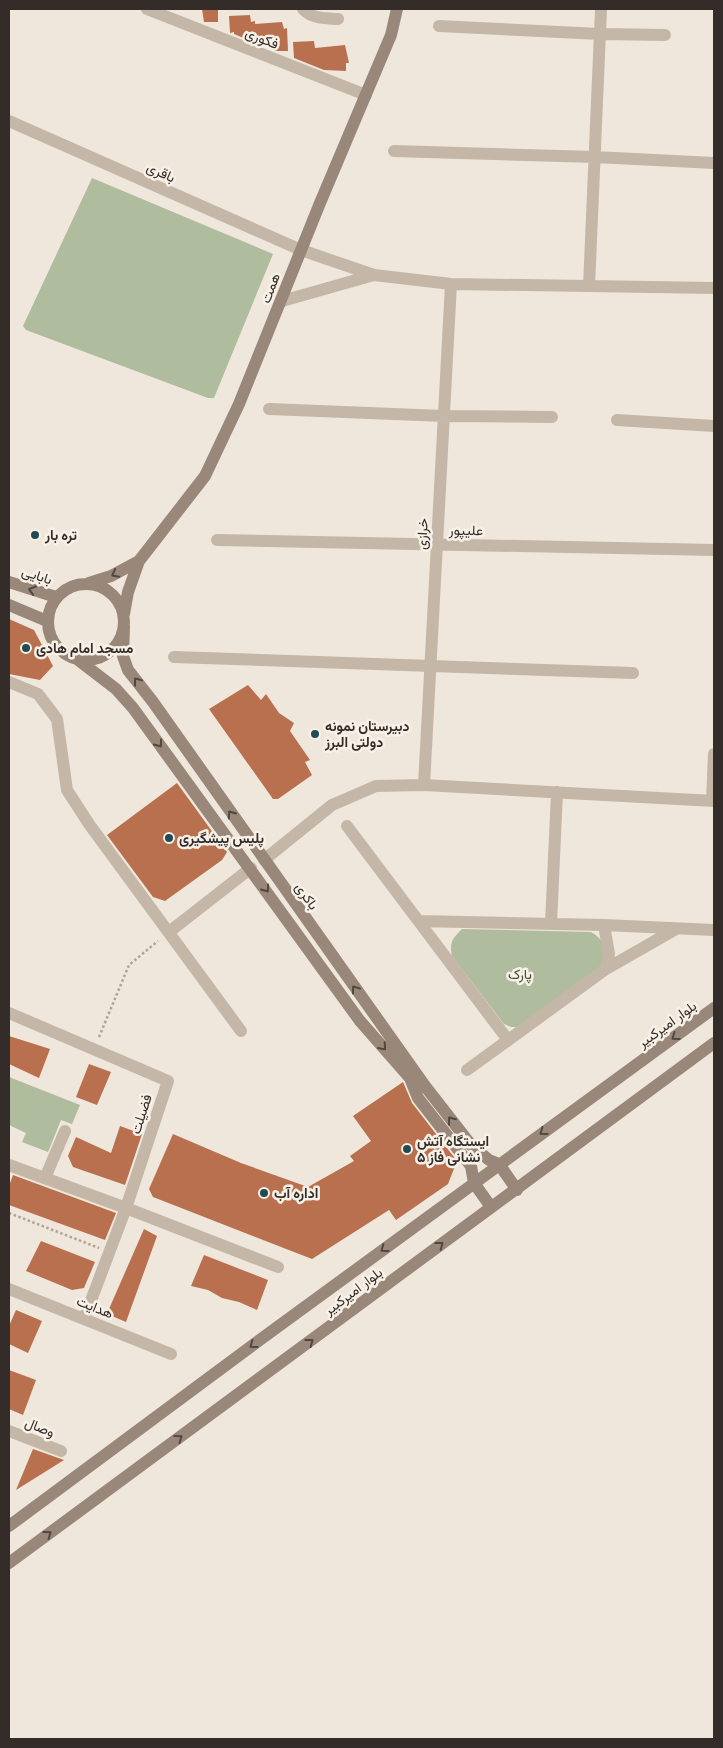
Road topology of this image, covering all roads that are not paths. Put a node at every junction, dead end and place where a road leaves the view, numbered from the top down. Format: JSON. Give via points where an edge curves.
{"nodes":[{"id":1,"x":147,"y":9,"type":"edge"},
{"id":2,"x":303,"y":9,"type":"edge"},
{"id":3,"x":397,"y":9,"type":"edge"},
{"id":4,"x":601,"y":9,"type":"edge"},
{"id":5,"x":338,"y":18,"type":"dead end"},
{"id":6,"x":439,"y":26,"type":"dead end"},
{"id":7,"x":600,"y":34,"type":"junction"},
{"id":8,"x":666,"y":35,"type":"dead end"},
{"id":9,"x":366,"y":95,"type":"junction"},
{"id":10,"x":9,"y":121,"type":"edge"},
{"id":11,"x":394,"y":151,"type":"dead end"},
{"id":12,"x":595,"y":157,"type":"junction"},
{"id":13,"x":714,"y":163,"type":"edge"},
{"id":14,"x":301,"y":250,"type":"junction"},
{"id":15,"x":374,"y":275,"type":"junction"},
{"id":16,"x":451,"y":284,"type":"junction"},
{"id":17,"x":589,"y":286,"type":"junction"},
{"id":18,"x":714,"y":288,"type":"edge"},
{"id":19,"x":282,"y":301,"type":"junction"},
{"id":20,"x":269,"y":409,"type":"dead end"},
{"id":21,"x":444,"y":416,"type":"junction"},
{"id":22,"x":552,"y":417,"type":"dead end"},
{"id":23,"x":617,"y":420,"type":"dead end"},
{"id":24,"x":714,"y":426,"type":"edge"},
{"id":25,"x":216,"y":540,"type":"dead end"},
{"id":26,"x":437,"y":544,"type":"junction"},
{"id":27,"x":714,"y":550,"type":"edge"},
{"id":28,"x":139,"y":561,"type":"junction"},
{"id":29,"x":9,"y":582,"type":"edge"},
{"id":30,"x":89,"y":583,"type":"junction"},
{"id":31,"x":56,"y":597,"type":"junction"},
{"id":32,"x":9,"y":606,"type":"edge"},
{"id":33,"x":124,"y":620,"type":"junction"},
{"id":34,"x":48,"y":621,"type":"junction"},
{"id":35,"x":174,"y":657,"type":"dead end"},
{"id":36,"x":77,"y":659,"type":"junction"},
{"id":37,"x":430,"y":665,"type":"junction"},
{"id":38,"x":633,"y":672,"type":"dead end"},
{"id":39,"x":9,"y":682,"type":"edge"},
{"id":40,"x":714,"y":754,"type":"edge"},
{"id":41,"x":424,"y":785,"type":"junction"},
{"id":42,"x":557,"y":792,"type":"junction"},
{"id":43,"x":713,"y":801,"type":"edge"},
{"id":44,"x":346,"y":826,"type":"dead end"},
{"id":45,"x":264,"y":860,"type":"junction"},
{"id":46,"x":251,"y":868,"type":"junction"},
{"id":47,"x":419,"y":921,"type":"junction"},
{"id":48,"x":551,"y":924,"type":"junction"},
{"id":49,"x":604,"y":925,"type":"junction"},
{"id":50,"x":676,"y":929,"type":"junction"},
{"id":51,"x":714,"y":930,"type":"edge"},
{"id":52,"x":169,"y":932,"type":"junction"},
{"id":53,"x":606,"y":969,"type":"junction"},
{"id":54,"x":714,"y":1008,"type":"edge"},
{"id":55,"x":9,"y":1014,"type":"edge"},
{"id":56,"x":240,"y":1031,"type":"dead end"},
{"id":57,"x":508,"y":1040,"type":"junction"},
{"id":58,"x":714,"y":1043,"type":"edge"},
{"id":59,"x":467,"y":1070,"type":"dead end"},
{"id":60,"x":65,"y":1131,"type":"dead end"},
{"id":61,"x":499,"y":1164,"type":"junction"},
{"id":62,"x":9,"y":1165,"type":"edge"},
{"id":63,"x":45,"y":1178,"type":"junction"},
{"id":64,"x":474,"y":1183,"type":"junction"},
{"id":65,"x":517,"y":1190,"type":"junction"},
{"id":66,"x":491,"y":1207,"type":"junction"},
{"id":67,"x":126,"y":1208,"type":"junction"},
{"id":68,"x":278,"y":1267,"type":"dead end"},
{"id":69,"x":9,"y":1289,"type":"edge"},
{"id":70,"x":84,"y":1319,"type":"junction"},
{"id":71,"x":171,"y":1354,"type":"dead end"},
{"id":72,"x":9,"y":1430,"type":"edge"},
{"id":73,"x":61,"y":1451,"type":"dead end"},
{"id":74,"x":9,"y":1526,"type":"edge"},
{"id":75,"x":9,"y":1563,"type":"edge"}],
"edges":[{"from":1,"to":9,"type":"street","name":"فکوری"},
{"from":2,"to":5,"type":"street","via":[[317,17]]},
{"from":3,"to":9,"type":"street","name":"همت","via":[[391,35]]},
{"from":4,"to":7,"type":"street"},
{"from":6,"to":7,"type":"street"},
{"from":7,"to":8,"type":"street"},
{"from":7,"to":12,"type":"street"},
{"from":9,"to":14,"type":"street","name":"همت"},
{"from":10,"to":14,"type":"street","name":"باقری"},
{"from":11,"to":12,"type":"street"},
{"from":12,"to":13,"type":"street"},
{"from":12,"to":17,"type":"street"},
{"from":14,"to":15,"type":"street"},
{"from":14,"to":19,"type":"street","name":"همت"},
{"from":15,"to":16,"type":"street"},
{"from":15,"to":19,"type":"street"},
{"from":16,"to":17,"type":"street"},
{"from":16,"to":21,"type":"street","name":"خرازی"},
{"from":17,"to":18,"type":"street"},
{"from":19,"to":28,"type":"street","name":"همت","via":[[205,476]]},
{"from":20,"to":21,"type":"street"},
{"from":21,"to":22,"type":"street"},
{"from":21,"to":26,"type":"street","name":"خرازی"},
{"from":23,"to":24,"type":"street"},
{"from":25,"to":26,"type":"street","name":"علیپور"},
{"from":26,"to":27,"type":"street","name":"علیپور"},
{"from":26,"to":37,"type":"street","name":"خرازی"},
{"from":28,"to":30,"type":"street","one_way":true},
{"from":28,"to":33,"type":"street","via":[[128,592]]},
{"from":31,"to":29,"type":"street","name":"بابایی","one_way":true},
{"from":30,"to":31,"type":"street","via":[[77,584]]},
{"from":30,"to":33,"type":"street","via":[[112,593],[119,602]]},
{"from":31,"to":34,"type":"street"},
{"from":32,"to":34,"type":"street"},
{"from":33,"to":36,"type":"street","via":[[121,638],[114,649],[90,660]]},
{"from":45,"to":33,"type":"street","name":"باکری","one_way":true,"via":[[128,670],[123,656]]},
{"from":34,"to":36,"type":"street","via":[[56,645]]},
{"from":35,"to":37,"type":"street"},
{"from":36,"to":46,"type":"street","name":"باکری","one_way":true,"via":[[133,708]]},
{"from":37,"to":38,"type":"street"},
{"from":37,"to":41,"type":"street","name":"خرازی"},
{"from":39,"to":52,"type":"street","via":[[38,694],[57,720],[67,790]]},
{"from":40,"to":43,"type":"street"},
{"from":41,"to":42,"type":"street"},
{"from":41,"to":45,"type":"street","via":[[376,786],[332,805]]},
{"from":42,"to":43,"type":"street"},
{"from":42,"to":48,"type":"street"},
{"from":44,"to":47,"type":"street"},
{"from":45,"to":46,"type":"street"},
{"from":61,"to":45,"type":"street","name":"باکری","one_way":true,"via":[[471,1145],[425,1086]]},
{"from":46,"to":52,"type":"street"},
{"from":46,"to":64,"type":"street","name":"باکری","one_way":true,"via":[[360,1021],[410,1078],[418,1098],[471,1166]]},
{"from":47,"to":48,"type":"street"},
{"from":47,"to":57,"type":"street"},
{"from":48,"to":49,"type":"street"},
{"from":49,"to":50,"type":"street"},
{"from":49,"to":53,"type":"street","via":[[609,954]]},
{"from":50,"to":51,"type":"street"},
{"from":50,"to":53,"type":"street"},
{"from":52,"to":56,"type":"street"},
{"from":53,"to":57,"type":"street"},
{"from":54,"to":61,"type":"street","name":"بلوار امیرکبیر","one_way":true},
{"from":55,"to":67,"type":"street","name":"فضیلت","via":[[168,1081]]},
{"from":57,"to":59,"type":"street"},
{"from":58,"to":65,"type":"street","name":"بلوار امیرکبیر"},
{"from":60,"to":63,"type":"street"},
{"from":61,"to":64,"type":"street","name":"بلوار امیرکبیر"},
{"from":61,"to":65,"type":"street"},
{"from":62,"to":63,"type":"street"},
{"from":63,"to":67,"type":"street"},
{"from":64,"to":66,"type":"street","name":"باکری"},
{"from":64,"to":74,"type":"street","name":"بلوار امیرکبیر","one_way":true},
{"from":65,"to":66,"type":"street","name":"بلوار امیرکبیر"},
{"from":75,"to":66,"type":"street","name":"بلوار امیرکبیر","one_way":true},
{"from":67,"to":68,"type":"street"},
{"from":67,"to":70,"type":"street","name":"فضیلت"},
{"from":69,"to":70,"type":"street","name":"هدایت"},
{"from":70,"to":71,"type":"street","name":"هدایت"},
{"from":72,"to":73,"type":"street","name":"وصال"}]}
